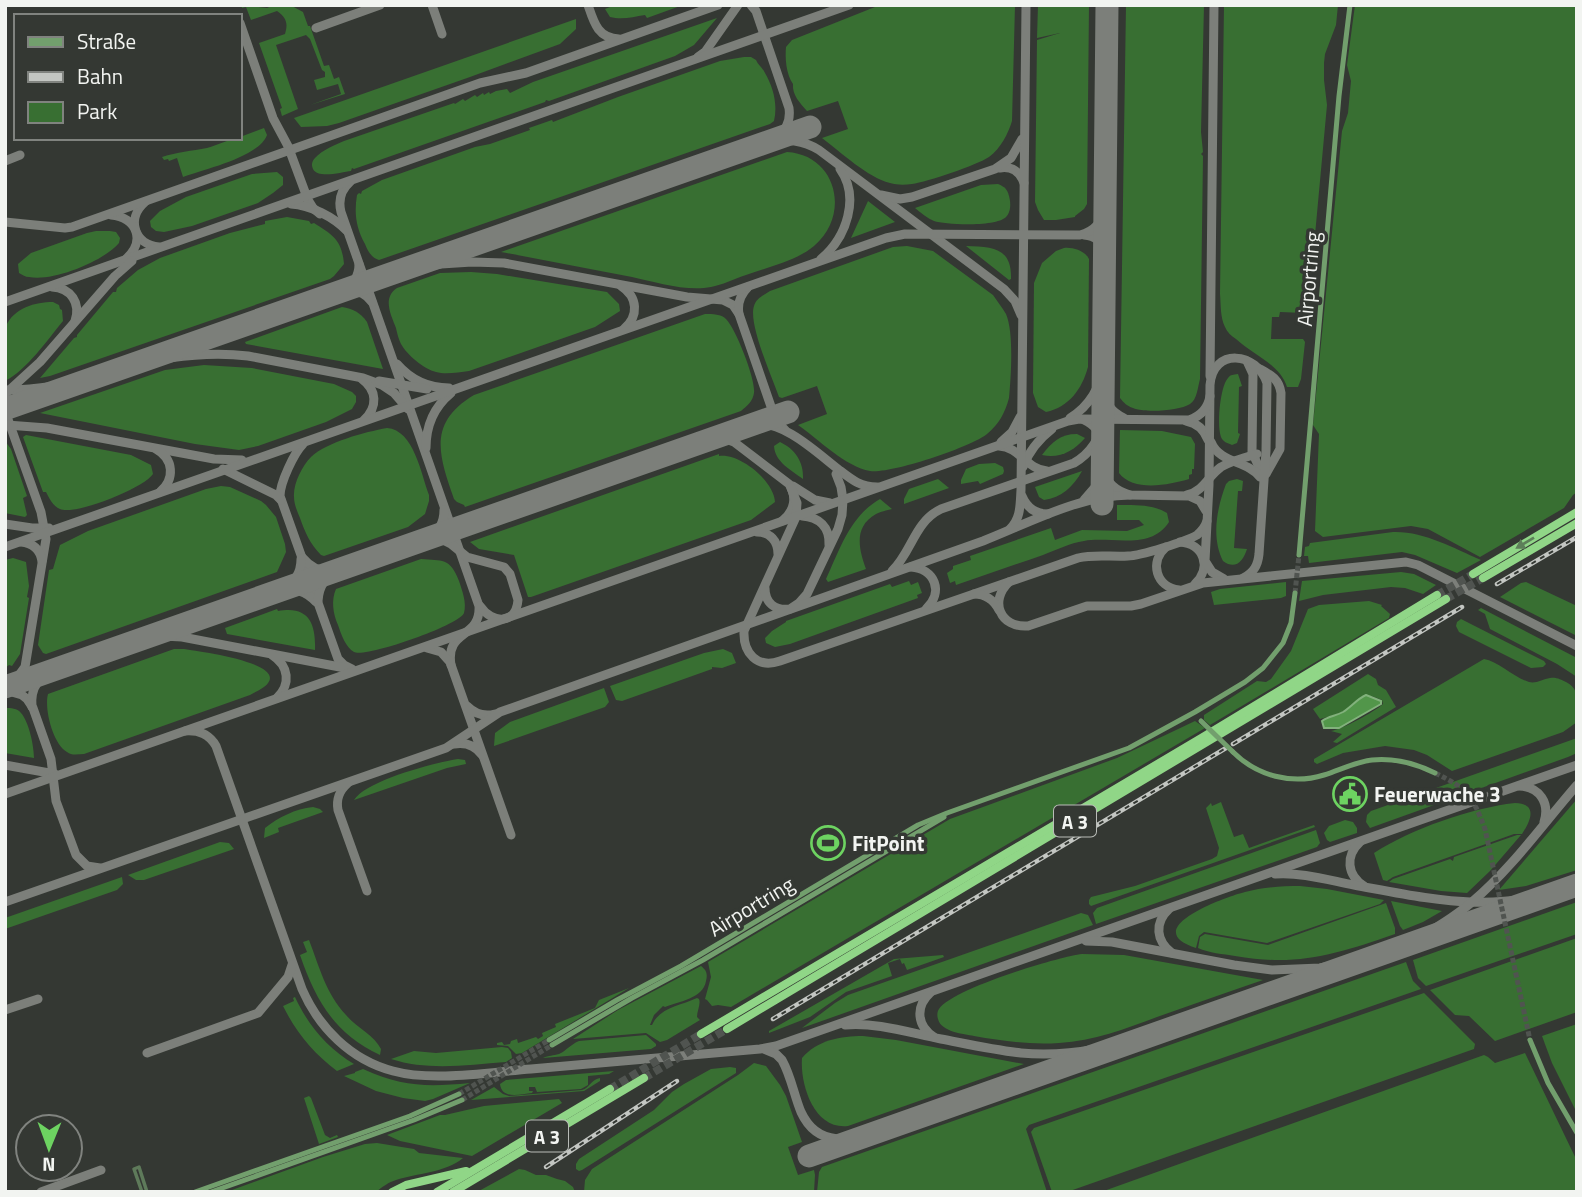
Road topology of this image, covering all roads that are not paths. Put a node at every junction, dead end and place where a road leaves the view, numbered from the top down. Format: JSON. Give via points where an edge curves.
{"nodes":[{"id":1,"x":1350,"y":5,"type":"edge"},
{"id":2,"x":1577,"y":512,"type":"edge"},
{"id":3,"x":1577,"y":523,"type":"edge"},
{"id":4,"x":1299,"y":555,"type":"tunnel mouth"},
{"id":5,"x":1473,"y":573,"type":"tunnel mouth"},
{"id":6,"x":1483,"y":578,"type":"tunnel mouth"},
{"id":7,"x":1296,"y":593,"type":"tunnel mouth"},
{"id":8,"x":1437,"y":595,"type":"tunnel mouth"},
{"id":9,"x":1447,"y":599,"type":"tunnel mouth"},
{"id":10,"x":1195,"y":712,"type":"junction"},
{"id":11,"x":1435,"y":773,"type":"tunnel mouth"},
{"id":12,"x":727,"y":1029,"type":"tunnel mouth"},
{"id":13,"x":701,"y":1034,"type":"tunnel mouth"},
{"id":14,"x":1530,"y":1040,"type":"tunnel mouth"},
{"id":15,"x":550,"y":1043,"type":"tunnel mouth"},
{"id":16,"x":644,"y":1078,"type":"tunnel mouth"},
{"id":17,"x":610,"y":1089,"type":"tunnel mouth"},
{"id":18,"x":460,"y":1097,"type":"tunnel mouth"},
{"id":19,"x":1577,"y":1133,"type":"edge"},
{"id":20,"x":485,"y":1164,"type":"junction"},
{"id":21,"x":217,"y":1190,"type":"edge"},
{"id":22,"x":145,"y":1192,"type":"edge"},
{"id":23,"x":195,"y":1192,"type":"edge"},
{"id":24,"x":392,"y":1192,"type":"edge"},
{"id":25,"x":438,"y":1192,"type":"edge"},
{"id":26,"x":453,"y":1192,"type":"edge"}],
"edges":[{"from":1,"to":4,"type":"street","name":"Airportring"},
{"from":2,"to":5,"type":"highway","one_way":true},
{"from":3,"to":6,"type":"highway"},
{"from":7,"to":10,"type":"street","name":"Airportring","via":[[1289,628],[1272,658],[1255,675]]},
{"from":8,"to":13,"type":"highway","number":"A 3"},
{"from":9,"to":12,"type":"highway","number":"A 3"},
{"from":10,"to":11,"type":"street","bridge":true,"via":[[1233,752],[1264,773],[1306,779],[1356,763],[1383,760],[1408,762]]},
{"from":10,"to":15,"type":"street","name":"Airportring","via":[[1129,748],[908,831]]},
{"from":14,"to":19,"type":"street","via":[[1551,1090]]},
{"from":16,"to":26,"type":"highway","number":"A 3"},
{"from":17,"to":20,"type":"highway","number":"A 3"},
{"from":18,"to":21,"type":"street"},
{"from":20,"to":24,"type":"highway"},
{"from":20,"to":25,"type":"highway","number":"A 3"},
{"from":21,"to":23,"type":"street"},
{"from":22,"to":22,"type":"street","via":[[139,1167],[134,1169]]}]}
